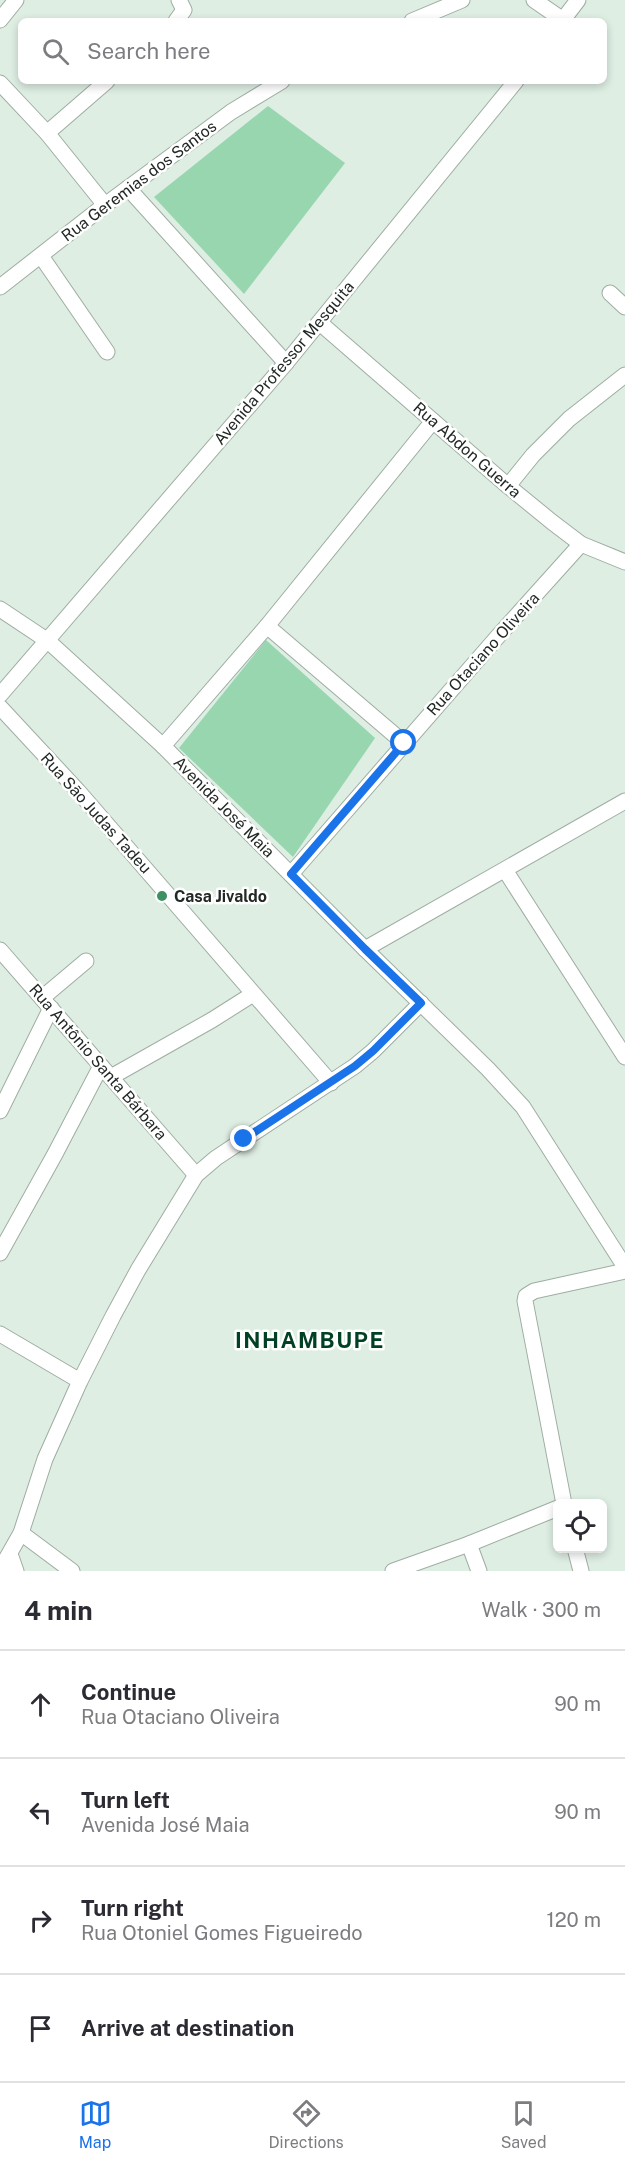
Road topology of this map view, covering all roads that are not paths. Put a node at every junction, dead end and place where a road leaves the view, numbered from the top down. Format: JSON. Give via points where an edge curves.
{"nodes":[{"id":1,"x":16,"y":0,"type":"edge"},
{"id":2,"x":462,"y":0,"type":"edge"},
{"id":3,"x":534,"y":0,"type":"edge"},
{"id":4,"x":578,"y":0,"type":"edge"},
{"id":5,"x":181,"y":3,"type":"edge"},
{"id":6,"x":434,"y":5,"type":"edge"},
{"id":7,"x":179,"y":18,"type":"edge"},
{"id":8,"x":416,"y":18,"type":"edge"},
{"id":9,"x":559,"y":18,"type":"edge"},
{"id":10,"x":565,"y":18,"type":"edge"},
{"id":11,"x":0,"y":20,"type":"edge"},
{"id":12,"x":0,"y":83,"type":"edge"},
{"id":13,"x":104,"y":84,"type":"edge"},
{"id":14,"x":277,"y":84,"type":"edge"},
{"id":15,"x":514,"y":84,"type":"edge"},
{"id":16,"x":47,"y":133,"type":"junction"},
{"id":17,"x":128,"y":188,"type":"junction"},
{"id":18,"x":105,"y":205,"type":"junction"},
{"id":19,"x":41,"y":256,"type":"junction"},
{"id":20,"x":0,"y":286,"type":"edge"},
{"id":21,"x":610,"y":292,"type":"dead end"},
{"id":22,"x":625,"y":307,"type":"edge"},
{"id":23,"x":320,"y":322,"type":"junction"},
{"id":24,"x":108,"y":352,"type":"dead end"},
{"id":25,"x":286,"y":363,"type":"junction"},
{"id":26,"x":625,"y":375,"type":"edge"},
{"id":27,"x":433,"y":422,"type":"junction"},
{"id":28,"x":508,"y":486,"type":"junction"},
{"id":29,"x":581,"y":544,"type":"junction"},
{"id":30,"x":625,"y":562,"type":"edge"},
{"id":31,"x":0,"y":609,"type":"edge"},
{"id":32,"x":267,"y":626,"type":"junction"},
{"id":33,"x":48,"y":641,"type":"junction"},
{"id":34,"x":0,"y":695,"type":"edge"},
{"id":35,"x":0,"y":707,"type":"edge"},
{"id":36,"x":404,"y":743,"type":"junction"},
{"id":37,"x":164,"y":746,"type":"junction"},
{"id":38,"x":625,"y":801,"type":"edge"},
{"id":39,"x":505,"y":870,"type":"junction"},
{"id":40,"x":291,"y":874,"type":"junction"},
{"id":41,"x":365,"y":949,"type":"junction"},
{"id":42,"x":0,"y":951,"type":"edge"},
{"id":43,"x":86,"y":961,"type":"dead end"},
{"id":44,"x":253,"y":994,"type":"junction"},
{"id":45,"x":46,"y":1003,"type":"junction"},
{"id":46,"x":421,"y":1003,"type":"junction"},
{"id":47,"x":625,"y":1058,"type":"edge"},
{"id":48,"x":106,"y":1072,"type":"junction"},
{"id":49,"x":331,"y":1083,"type":"junction"},
{"id":50,"x":0,"y":1111,"type":"edge"},
{"id":51,"x":196,"y":1175,"type":"junction"},
{"id":52,"x":0,"y":1253,"type":"edge"},
{"id":53,"x":625,"y":1269,"type":"edge"},
{"id":54,"x":0,"y":1334,"type":"edge"},
{"id":55,"x":80,"y":1381,"type":"junction"},
{"id":56,"x":563,"y":1499,"type":"edge"},
{"id":57,"x":553,"y":1510,"type":"edge"},
{"id":58,"x":21,"y":1533,"type":"junction"},
{"id":59,"x":469,"y":1544,"type":"junction"},
{"id":60,"x":576,"y":1553,"type":"edge"},
{"id":61,"x":10,"y":1554,"type":"junction"},
{"id":62,"x":0,"y":1570,"type":"edge"},
{"id":63,"x":16,"y":1571,"type":"edge"},
{"id":64,"x":72,"y":1571,"type":"edge"},
{"id":65,"x":393,"y":1571,"type":"edge"},
{"id":66,"x":479,"y":1571,"type":"edge"},
{"id":67,"x":581,"y":1571,"type":"edge"}],
"edges":[{"from":1,"to":11,"type":"street"},
{"from":2,"to":6,"type":"street"},
{"from":3,"to":9,"type":"street"},
{"from":4,"to":10,"type":"street"},
{"from":5,"to":7,"type":"street","via":[[183,13]]},
{"from":6,"to":8,"type":"street"},
{"from":12,"to":16,"type":"street"},
{"from":13,"to":16,"type":"street"},
{"from":14,"to":17,"type":"street","name":"Rua Geremias dos Santos","via":[[231,112]]},
{"from":15,"to":23,"type":"street","name":"Avenida Professor Mesquita"},
{"from":16,"to":18,"type":"street"},
{"from":17,"to":18,"type":"street","name":"Rua Geremias dos Santos"},
{"from":17,"to":25,"type":"street"},
{"from":18,"to":19,"type":"street","name":"Rua Geremias dos Santos"},
{"from":19,"to":20,"type":"street","name":"Rua Geremias dos Santos"},
{"from":19,"to":24,"type":"street"},
{"from":21,"to":22,"type":"street"},
{"from":23,"to":25,"type":"street","name":"Avenida Professor Mesquita"},
{"from":23,"to":27,"type":"street","name":"Rua Abdon Guerra"},
{"from":25,"to":33,"type":"street","name":"Avenida Professor Mesquita"},
{"from":26,"to":28,"type":"street","via":[[569,419]]},
{"from":27,"to":28,"type":"street","name":"Rua Abdon Guerra"},
{"from":27,"to":32,"type":"street"},
{"from":28,"to":29,"type":"street","name":"Rua Abdon Guerra"},
{"from":29,"to":30,"type":"street","name":"Rua Abdon Guerra"},
{"from":29,"to":36,"type":"street","name":"Rua Otaciano Oliveira"},
{"from":31,"to":33,"type":"street","name":"Avenida José Maia"},
{"from":32,"to":36,"type":"street"},
{"from":32,"to":37,"type":"street"},
{"from":33,"to":34,"type":"street","name":"Avenida Professor Mesquita"},
{"from":33,"to":37,"type":"street","name":"Avenida José Maia"},
{"from":35,"to":44,"type":"street","name":"Rua São Judas Tadeu"},
{"from":36,"to":40,"type":"street","name":"Rua Otaciano Oliveira"},
{"from":37,"to":40,"type":"street","name":"Avenida José Maia"},
{"from":38,"to":39,"type":"street"},
{"from":39,"to":41,"type":"street"},
{"from":39,"to":47,"type":"street"},
{"from":40,"to":41,"type":"street","name":"Avenida José Maia"},
{"from":41,"to":46,"type":"street","name":"Avenida José Maia"},
{"from":42,"to":45,"type":"street","name":"Rua Antônio Santa Bárbara"},
{"from":43,"to":45,"type":"street"},
{"from":44,"to":48,"type":"street","via":[[212,1020]]},
{"from":44,"to":49,"type":"street","name":"Rua São Judas Tadeu"},
{"from":45,"to":48,"type":"street","name":"Rua Antônio Santa Bárbara"},
{"from":45,"to":50,"type":"street"},
{"from":46,"to":49,"type":"street","via":[[373,1051]]},
{"from":46,"to":53,"type":"street","name":"Avenida José Maia","via":[[523,1107]]},
{"from":48,"to":51,"type":"street","name":"Rua Antônio Santa Bárbara"},
{"from":48,"to":52,"type":"street"},
{"from":49,"to":51,"type":"street"},
{"from":51,"to":55,"type":"street","via":[[138,1270]]},
{"from":53,"to":56,"type":"street","via":[[534,1290],[526,1296]]},
{"from":54,"to":55,"type":"street"},
{"from":55,"to":58,"type":"street","via":[[45,1459]]},
{"from":57,"to":59,"type":"street"},
{"from":58,"to":61,"type":"street"},
{"from":58,"to":64,"type":"street"},
{"from":59,"to":65,"type":"street"},
{"from":59,"to":66,"type":"street"},
{"from":60,"to":67,"type":"street"},
{"from":61,"to":62,"type":"street"},
{"from":61,"to":63,"type":"street"}]}
